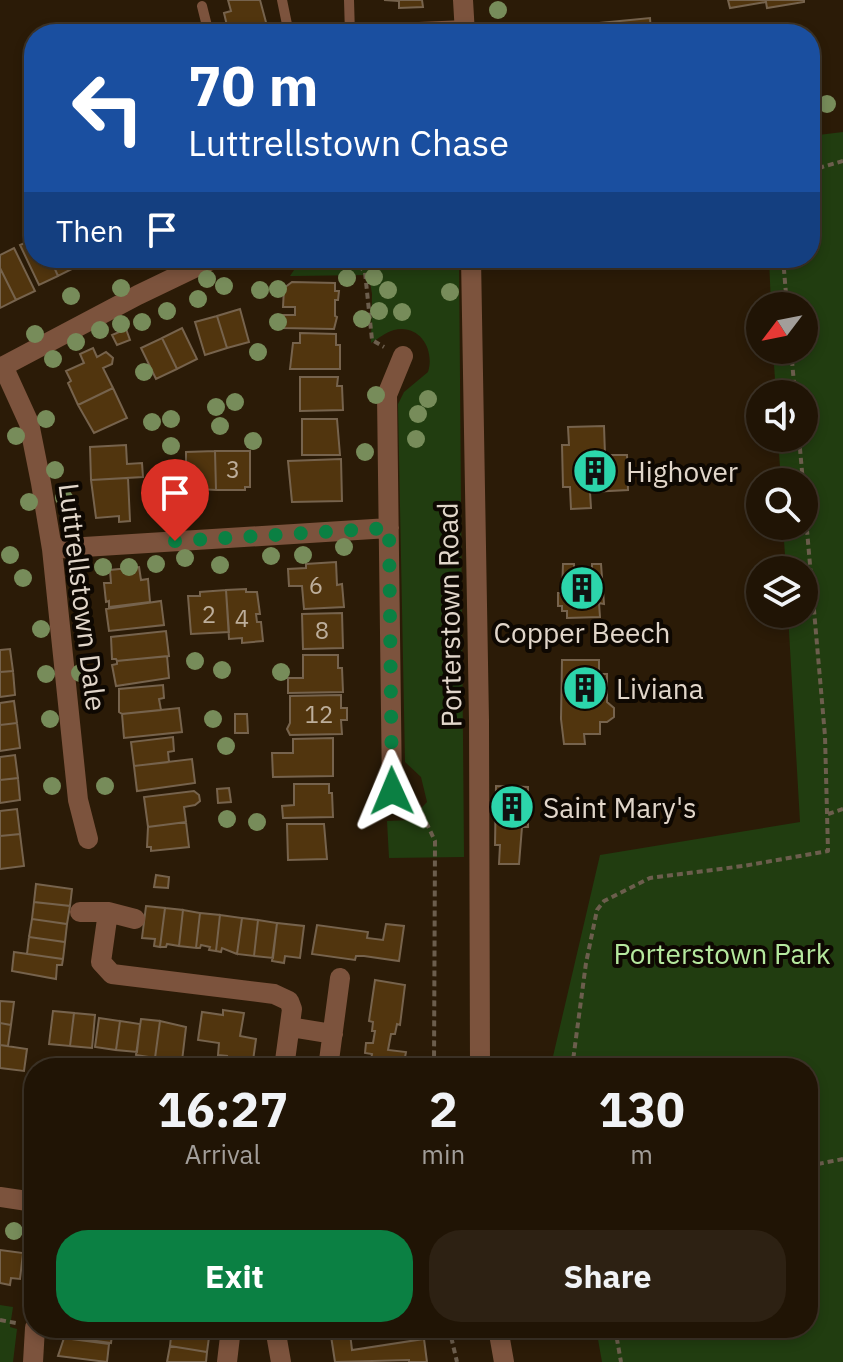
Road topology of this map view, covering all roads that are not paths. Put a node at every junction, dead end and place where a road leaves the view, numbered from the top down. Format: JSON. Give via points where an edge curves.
{"nodes":[{"id":1,"x":282,"y":0,"type":"edge"},
{"id":2,"x":349,"y":0,"type":"edge"},
{"id":3,"x":463,"y":0,"type":"edge"},
{"id":4,"x":202,"y":6,"type":"dead end"},
{"id":5,"x":206,"y":24,"type":"edge"},
{"id":6,"x":287,"y":24,"type":"edge"},
{"id":7,"x":350,"y":24,"type":"edge"},
{"id":8,"x":465,"y":24,"type":"edge"},
{"id":9,"x":194,"y":268,"type":"edge"},
{"id":10,"x":471,"y":268,"type":"edge"},
{"id":11,"x":403,"y":356,"type":"road end"},
{"id":12,"x":2,"y":367,"type":"edge"},
{"id":13,"x":389,"y":528,"type":"junction"},
{"id":14,"x":52,"y":549,"type":"junction"},
{"id":15,"x":392,"y":791,"type":"road end"},
{"id":16,"x":88,"y":839,"type":"dead end"},
{"id":17,"x":80,"y":912,"type":"dead end"},
{"id":18,"x":108,"y":912,"type":"junction"},
{"id":19,"x":135,"y":919,"type":"dead end"},
{"id":20,"x":340,"y":978,"type":"dead end"},
{"id":21,"x":290,"y":1027,"type":"junction"},
{"id":22,"x":333,"y":1034,"type":"junction"},
{"id":23,"x":285,"y":1058,"type":"edge"},
{"id":24,"x":329,"y":1058,"type":"edge"},
{"id":25,"x":480,"y":1058,"type":"edge"},
{"id":26,"x":0,"y":1197,"type":"edge"},
{"id":27,"x":24,"y":1201,"type":"edge"},
{"id":28,"x":34,"y":1338,"type":"edge"},
{"id":29,"x":230,"y":1338,"type":"edge"},
{"id":30,"x":274,"y":1338,"type":"edge"},
{"id":31,"x":500,"y":1338,"type":"edge"},
{"id":32,"x":33,"y":1362,"type":"edge"},
{"id":33,"x":227,"y":1362,"type":"edge"},
{"id":34,"x":281,"y":1362,"type":"edge"},
{"id":35,"x":504,"y":1362,"type":"edge"}],
"edges":[{"from":1,"to":6,"type":"lane"},
{"from":2,"to":7,"type":"lane"},
{"from":3,"to":8,"type":"street"},
{"from":4,"to":5,"type":"lane"},
{"from":9,"to":12,"type":"street"},
{"from":10,"to":25,"type":"street","name":"Porterstown Road"},
{"from":11,"to":13,"type":"street","via":[[387,395]]},
{"from":12,"to":14,"type":"street","name":"Luttrellstown Dale","via":[[29,423]]},
{"from":13,"to":14,"type":"street"},
{"from":13,"to":15,"type":"street"},
{"from":14,"to":16,"type":"street","name":"Luttrellstown Dale","via":[[78,800]]},
{"from":17,"to":18,"type":"street"},
{"from":18,"to":19,"type":"street"},
{"from":18,"to":21,"type":"street","via":[[101,962],[112,974],[283,997],[292,1009]]},
{"from":20,"to":22,"type":"street"},
{"from":21,"to":22,"type":"street"},
{"from":21,"to":23,"type":"street"},
{"from":22,"to":24,"type":"street"},
{"from":26,"to":27,"type":"street"},
{"from":28,"to":32,"type":"street"},
{"from":29,"to":33,"type":"street"},
{"from":30,"to":34,"type":"street"},
{"from":31,"to":35,"type":"street"}]}
